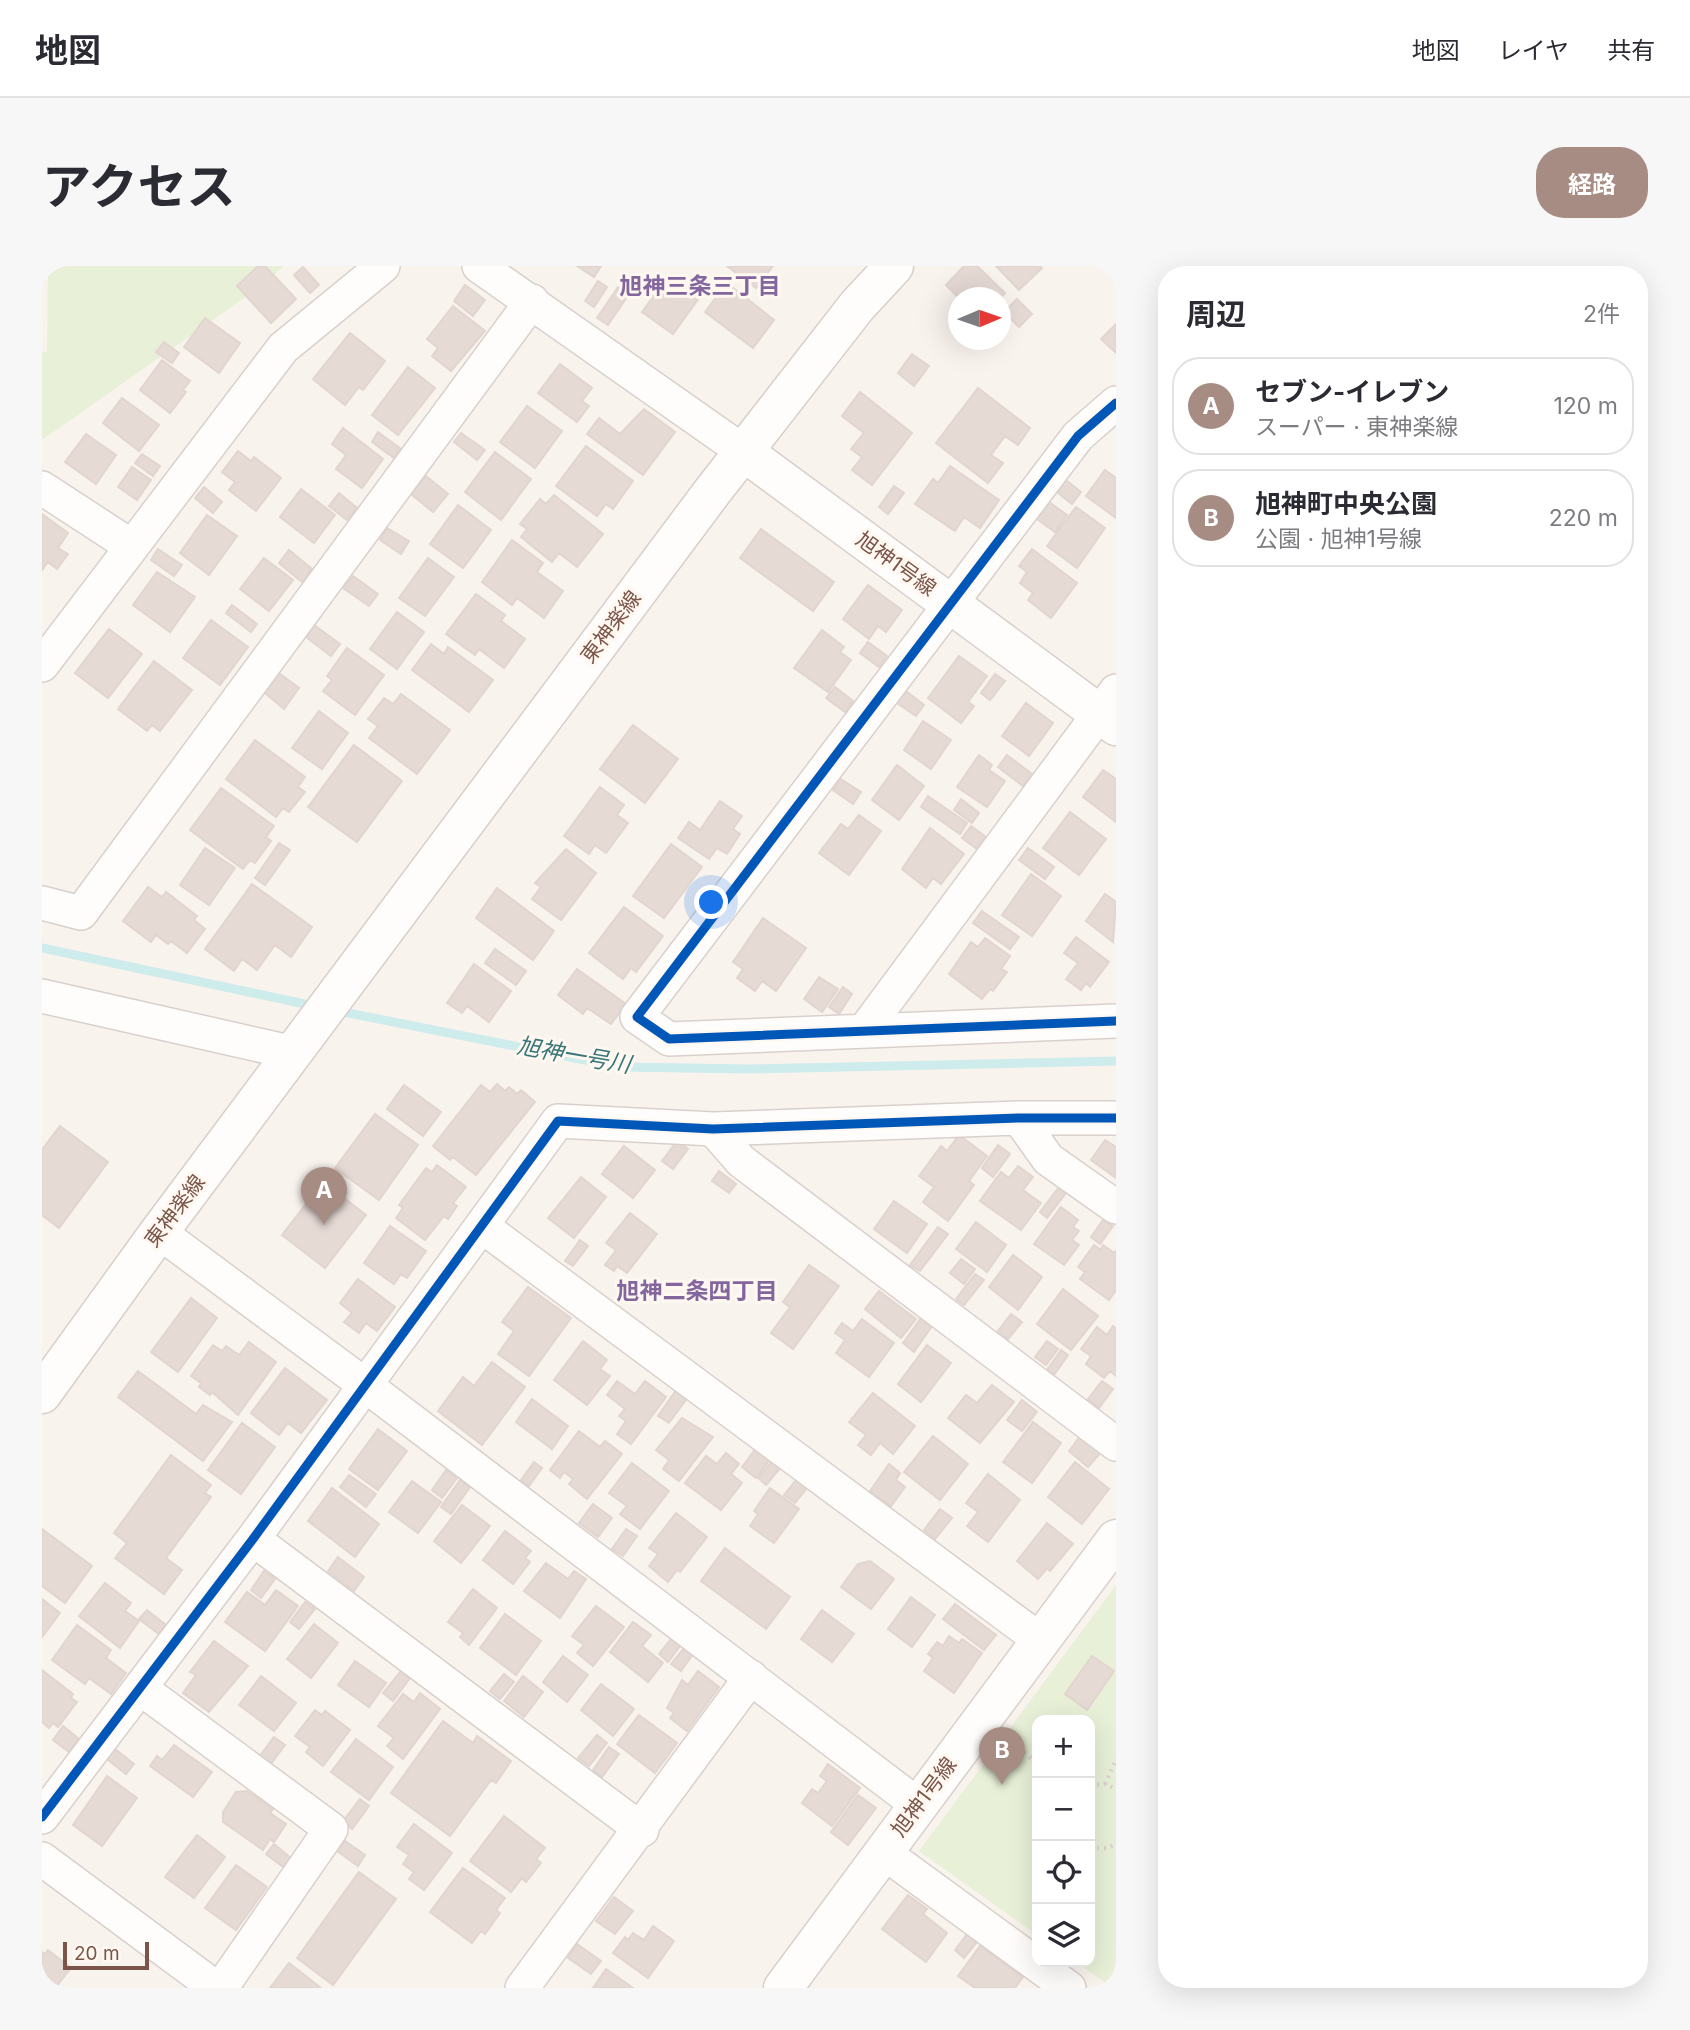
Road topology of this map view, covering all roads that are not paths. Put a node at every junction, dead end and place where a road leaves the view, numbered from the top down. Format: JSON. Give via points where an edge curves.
{"nodes":[{"id":1,"x":383,"y":266,"type":"edge"},
{"id":2,"x":479,"y":266,"type":"edge"},
{"id":3,"x":894,"y":266,"type":"edge"},
{"id":4,"x":532,"y":301,"type":"junction"},
{"id":5,"x":1116,"y":402,"type":"edge"},
{"id":6,"x":744,"y":452,"type":"junction"},
{"id":7,"x":42,"y":488,"type":"edge"},
{"id":8,"x":131,"y":546,"type":"junction"},
{"id":9,"x":949,"y":603,"type":"junction"},
{"id":10,"x":42,"y":665,"type":"edge"},
{"id":11,"x":1110,"y":710,"type":"edge"},
{"id":12,"x":42,"y":903,"type":"edge"},
{"id":13,"x":42,"y":996,"type":"edge"},
{"id":14,"x":1116,"y":1020,"type":"edge"},
{"id":15,"x":864,"y":1031,"type":"junction"},
{"id":16,"x":303,"y":1041,"type":"junction"},
{"id":17,"x":1019,"y":1118,"type":"junction"},
{"id":18,"x":1116,"y":1118,"type":"edge"},
{"id":19,"x":713,"y":1129,"type":"junction"},
{"id":20,"x":1116,"y":1207,"type":"edge"},
{"id":21,"x":483,"y":1227,"type":"junction"},
{"id":22,"x":159,"y":1233,"type":"junction"},
{"id":23,"x":365,"y":1385,"type":"junction"},
{"id":24,"x":42,"y":1394,"type":"edge"},
{"id":25,"x":1116,"y":1444,"type":"edge"},
{"id":26,"x":253,"y":1539,"type":"junction"},
{"id":27,"x":1116,"y":1539,"type":"edge"},
{"id":28,"x":1040,"y":1640,"type":"junction"},
{"id":29,"x":751,"y":1677,"type":"junction"},
{"id":30,"x":140,"y":1688,"type":"junction"},
{"id":31,"x":918,"y":1805,"type":"junction"},
{"id":32,"x":42,"y":1817,"type":"edge"},
{"id":33,"x":642,"y":1829,"type":"junction"},
{"id":34,"x":883,"y":1852,"type":"junction"},
{"id":35,"x":42,"y":1859,"type":"edge"},
{"id":36,"x":797,"y":1983,"type":"edge"},
{"id":37,"x":219,"y":1988,"type":"edge"},
{"id":38,"x":522,"y":1988,"type":"edge"},
{"id":39,"x":1069,"y":1988,"type":"edge"}],
"edges":[{"from":1,"to":8,"type":"street","via":[[283,348]]},
{"from":2,"to":4,"type":"street"},
{"from":3,"to":6,"type":"main road","name":"東神楽線","via":[[857,306]]},
{"from":4,"to":6,"type":"street"},
{"from":4,"to":12,"type":"street","via":[[81,913]]},
{"from":5,"to":9,"type":"street","via":[[1078,436]]},
{"from":6,"to":9,"type":"main road","name":"旭神1号線"},
{"from":6,"to":16,"type":"main road","name":"東神楽線"},
{"from":7,"to":8,"type":"street"},
{"from":8,"to":10,"type":"street"},
{"from":9,"to":11,"type":"main road","name":"旭神1号線"},
{"from":9,"to":15,"type":"street","via":[[637,1017],[669,1039]]},
{"from":11,"to":15,"type":"street"},
{"from":13,"to":16,"type":"street"},
{"from":14,"to":15,"type":"street"},
{"from":16,"to":22,"type":"main road","name":"東神楽線"},
{"from":17,"to":18,"type":"street"},
{"from":17,"to":19,"type":"street"},
{"from":17,"to":20,"type":"street","via":[[1048,1159]]},
{"from":19,"to":21,"type":"street","via":[[558,1121]]},
{"from":19,"to":25,"type":"street","via":[[741,1161]]},
{"from":21,"to":23,"type":"street"},
{"from":21,"to":28,"type":"street"},
{"from":22,"to":23,"type":"street"},
{"from":22,"to":24,"type":"main road","name":"東神楽線"},
{"from":23,"to":26,"type":"street"},
{"from":23,"to":29,"type":"street"},
{"from":26,"to":30,"type":"street"},
{"from":26,"to":33,"type":"street"},
{"from":27,"to":28,"type":"main road","name":"旭神1号線"},
{"from":28,"to":31,"type":"main road","name":"旭神1号線"},
{"from":29,"to":31,"type":"street"},
{"from":29,"to":33,"type":"street"},
{"from":30,"to":32,"type":"street"},
{"from":30,"to":37,"type":"street","via":[[331,1829]]},
{"from":31,"to":34,"type":"main road","name":"旭神1号線"},
{"from":33,"to":38,"type":"street"},
{"from":34,"to":36,"type":"main road","name":"旭神1号線"},
{"from":34,"to":39,"type":"street"},
{"from":35,"to":37,"type":"street"}]}
